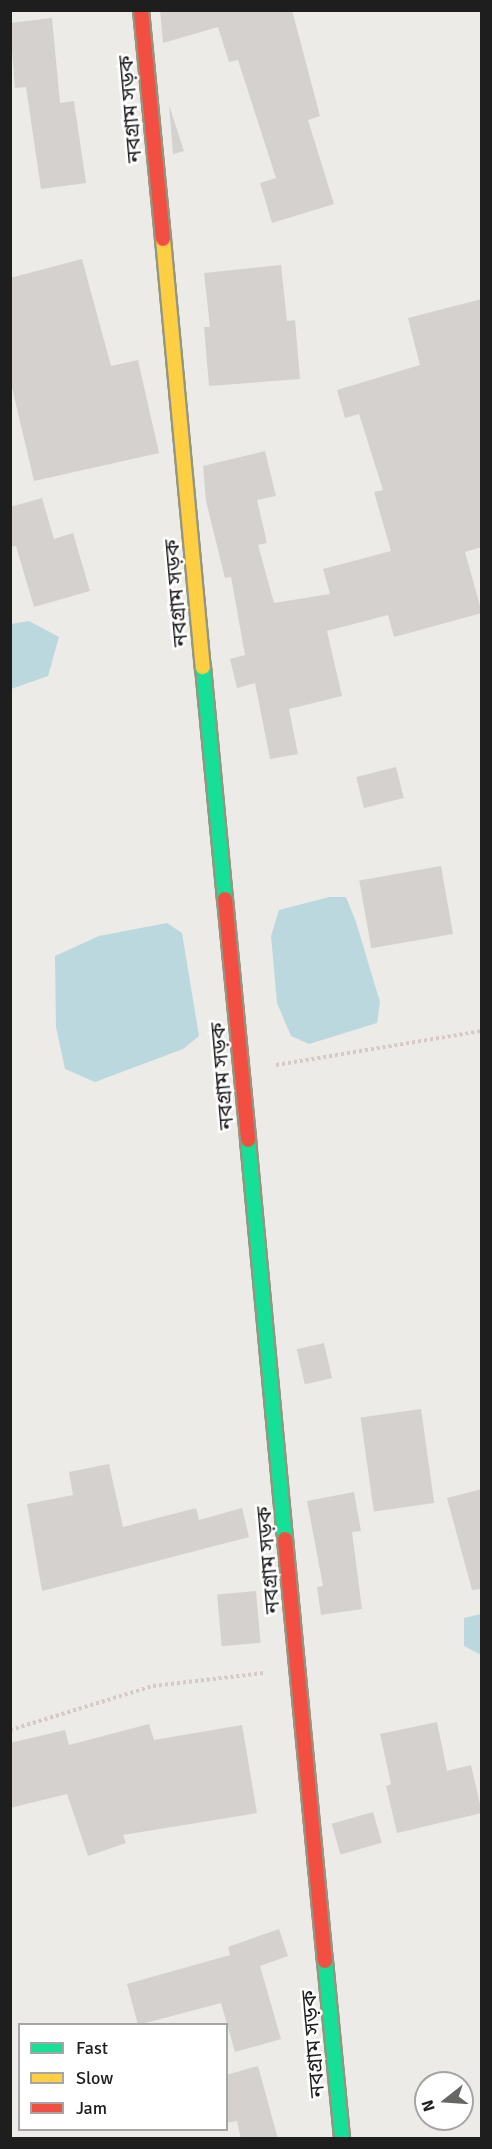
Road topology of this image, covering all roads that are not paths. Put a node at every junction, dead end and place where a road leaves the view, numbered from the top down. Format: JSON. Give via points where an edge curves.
{"nodes":[{"id":1,"x":141,"y":10,"type":"edge"},
{"id":2,"x":342,"y":2139,"type":"edge"}],
"edges":[{"from":1,"to":2,"type":"main road","name":"নবগ্রাম সড়ক"}]}
